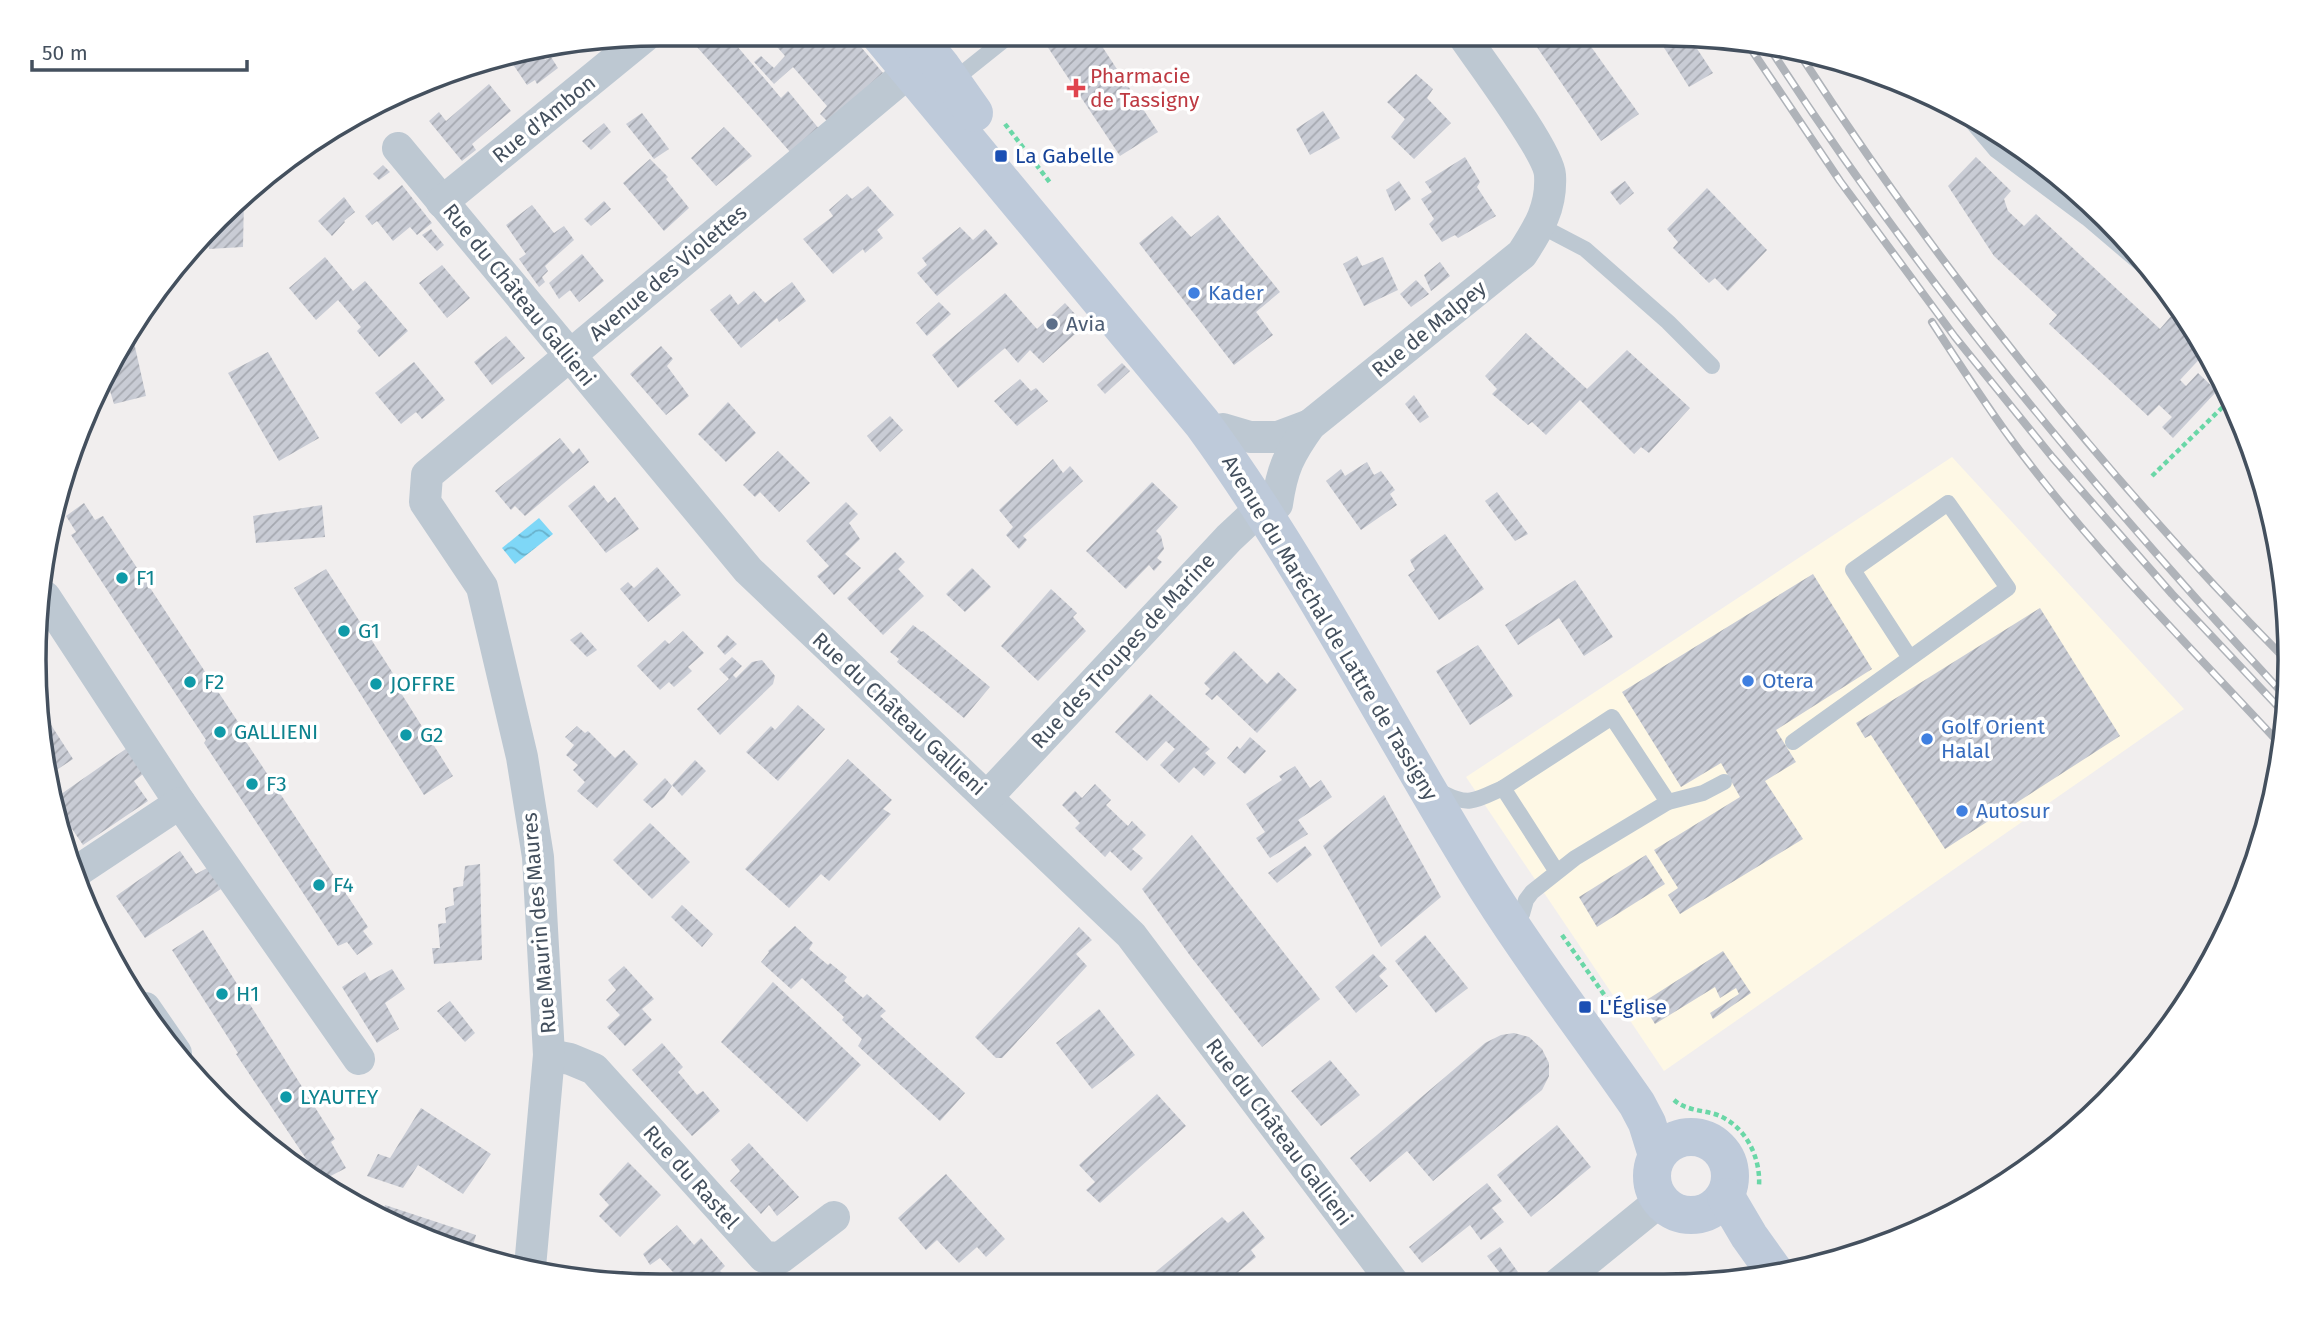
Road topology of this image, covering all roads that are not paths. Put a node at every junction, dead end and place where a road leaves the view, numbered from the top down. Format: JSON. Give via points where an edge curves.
{"nodes":[{"id":1,"x":889,"y":46,"type":"edge"},
{"id":2,"x":906,"y":46,"type":"edge"},
{"id":3,"x":924,"y":46,"type":"edge"},
{"id":4,"x":996,"y":46,"type":"edge"},
{"id":5,"x":1470,"y":46,"type":"edge"},
{"id":6,"x":632,"y":47,"type":"edge"},
{"id":7,"x":910,"y":71,"type":"junction"},
{"id":8,"x":950,"y":79,"type":"junction"},
{"id":9,"x":1985,"y":137,"type":"edge"},
{"id":10,"x":398,"y":148,"type":"dead end"},
{"id":11,"x":442,"y":202,"type":"junction"},
{"id":12,"x":1541,"y":226,"type":"junction"},
{"id":13,"x":2107,"y":235,"type":"edge"},
{"id":14,"x":569,"y":357,"type":"junction"},
{"id":15,"x":1713,"y":366,"type":"dead end"},
{"id":16,"x":1310,"y":425,"type":"junction"},
{"id":17,"x":1223,"y":429,"type":"junction"},
{"id":18,"x":427,"y":475,"type":"joint"},
{"id":19,"x":1269,"y":506,"type":"junction"},
{"id":20,"x":49,"y":603,"type":"edge"},
{"id":21,"x":1910,"y":658,"type":"junction"},
{"id":22,"x":1793,"y":742,"type":"dead end"},
{"id":23,"x":1724,"y":782,"type":"dead end"},
{"id":24,"x":1503,"y":788,"type":"junction"},
{"id":25,"x":1445,"y":794,"type":"junction"},
{"id":26,"x":987,"y":797,"type":"junction"},
{"id":27,"x":1668,"y":802,"type":"junction"},
{"id":28,"x":180,"y":803,"type":"junction"},
{"id":29,"x":82,"y":868,"type":"edge"},
{"id":30,"x":1557,"y":872,"type":"junction"},
{"id":31,"x":1538,"y":920,"type":"junction"},
{"id":32,"x":549,"y":1055,"type":"junction"},
{"id":33,"x":359,"y":1059,"type":"dead end"},
{"id":34,"x":1670,"y":1146,"type":"junction"},
{"id":35,"x":1729,"y":1199,"type":"junction"},
{"id":36,"x":1660,"y":1201,"type":"junction"},
{"id":37,"x":834,"y":1217,"type":"dead end"},
{"id":38,"x":531,"y":1260,"type":"edge"},
{"id":39,"x":1770,"y":1264,"type":"edge"},
{"id":40,"x":1754,"y":1266,"type":"edge"},
{"id":41,"x":1386,"y":1274,"type":"edge"},
{"id":42,"x":1570,"y":1274,"type":"edge"}],
"edges":[{"from":1,"to":7,"type":"main road","name":"Avenue du Maréchal de Lattre de Tassigny"},
{"from":2,"to":8,"type":"lane","via":[[943,81]]},
{"from":3,"to":8,"type":"main road","name":"Avenue du Maréchal de Lattre de Tassigny"},
{"from":4,"to":8,"type":"lane"},
{"from":5,"to":12,"type":"street","via":[[1531,135],[1550,172]]},
{"from":6,"to":11,"type":"street","name":"Rue d'Ambon"},
{"from":7,"to":14,"type":"street","name":"Avenue des Violettes"},
{"from":7,"to":19,"type":"main road","name":"Avenue du Maréchal de Lattre de Tassigny"},
{"from":8,"to":17,"type":"main road","name":"Avenue du Maréchal de Lattre de Tassigny","via":[[1001,156]]},
{"from":9,"to":13,"type":"lane"},
{"from":10,"to":11,"type":"street","name":"Rue du Château Gallieni"},
{"from":11,"to":14,"type":"street","name":"Rue du Château Gallieni"},
{"from":12,"to":15,"type":"lane","via":[[1585,250]]},
{"from":12,"to":16,"type":"street","name":"Rue de Malpey","via":[[1522,254]]},
{"from":14,"to":18,"type":"street","name":"Avenue des Violettes"},
{"from":14,"to":26,"type":"street","name":"Rue du Château Gallieni","via":[[748,570]]},
{"from":16,"to":17,"type":"street","name":"Rue de Malpey","via":[[1278,437],[1250,437]]},
{"from":16,"to":19,"type":"street","name":"Rue de Malpey","via":[[1292,450]]},
{"from":17,"to":19,"type":"main road","name":"Avenue du Maréchal de Lattre de Tassigny","via":[[1255,469]]},
{"from":18,"to":32,"type":"street","name":"Rue Maurin des Maures","via":[[425,502],[482,587],[522,757],[538,857]]},
{"from":19,"to":25,"type":"main road","name":"Avenue du Maréchal de Lattre de Tassigny"},
{"from":19,"to":26,"type":"street","name":"Rue des Troupes de Marine","via":[[1228,538]]},
{"from":19,"to":34,"type":"main road","name":"Avenue du Maréchal de Lattre de Tassigny","via":[[1501,911],[1647,1123]]},
{"from":20,"to":28,"type":"street"},
{"from":21,"to":21,"type":"lane","via":[[2008,588],[1948,503],[1853,570]]},
{"from":21,"to":22,"type":"lane"},
{"from":23,"to":27,"type":"lane"},
{"from":24,"to":25,"type":"lane","via":[[1472,802]]},
{"from":24,"to":27,"type":"lane","via":[[1612,717]]},
{"from":24,"to":30,"type":"lane"},
{"from":25,"to":31,"type":"main road","name":"Avenue du Maréchal de Lattre de Tassigny"},
{"from":26,"to":41,"type":"street","name":"Rue du Château Gallieni","via":[[1131,935]]},
{"from":27,"to":30,"type":"lane"},
{"from":28,"to":29,"type":"street"},
{"from":28,"to":33,"type":"street"},
{"from":30,"to":31,"type":"lane","via":[[1526,900]]},
{"from":31,"to":34,"type":"main road","name":"Avenue du Maréchal de Lattre de Tassigny","via":[[1550,959],[1651,1100]]},
{"from":32,"to":37,"type":"street","name":"Rue du Rastel","via":[[594,1069],[764,1257],[780,1258]]},
{"from":32,"to":38,"type":"street","name":"Rue Maurin des Maures"},
{"from":34,"to":35,"type":"main road","via":[[1698,1137],[1713,1143],[1730,1167]]},
{"from":34,"to":36,"type":"main road","via":[[1652,1170]]},
{"from":35,"to":36,"type":"main road","via":[[1687,1216]]},
{"from":35,"to":39,"type":"main road"},
{"from":35,"to":40,"type":"main road","via":[[1737,1244]]},
{"from":36,"to":42,"type":"street"}]}
